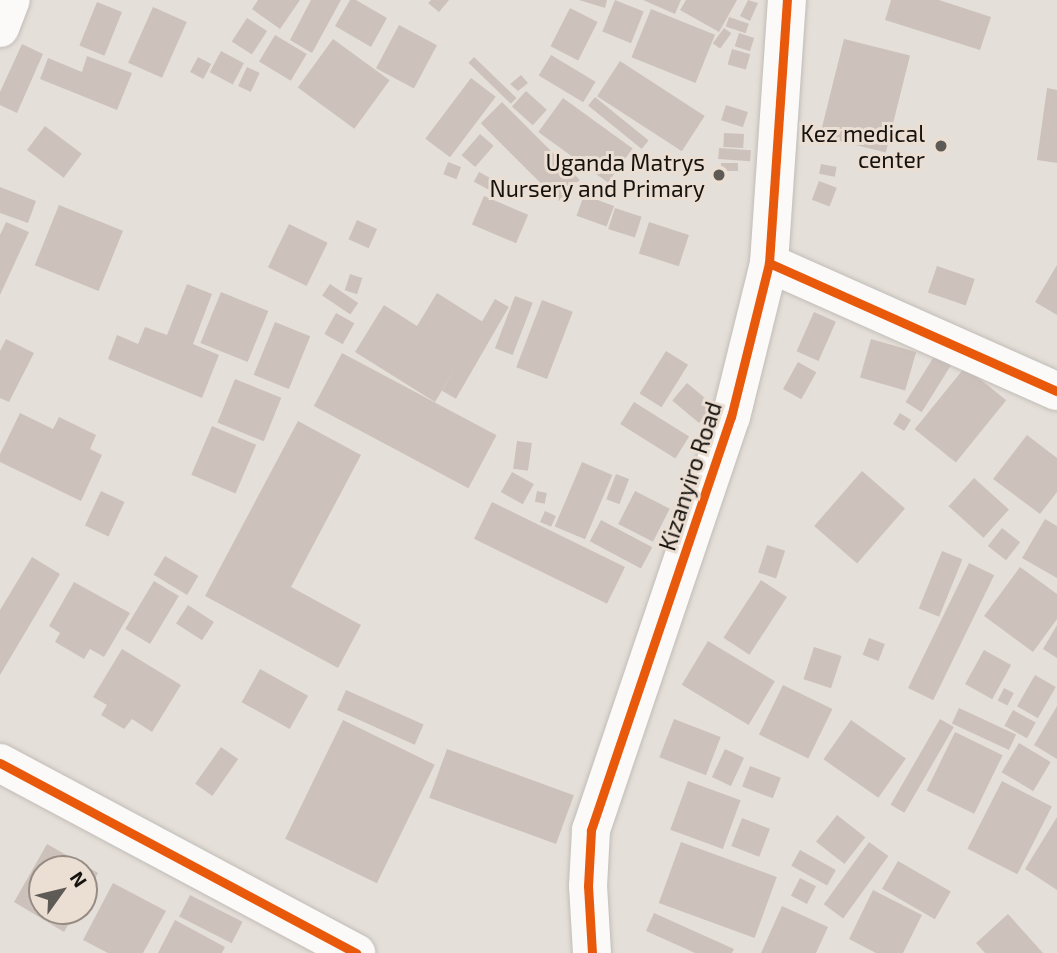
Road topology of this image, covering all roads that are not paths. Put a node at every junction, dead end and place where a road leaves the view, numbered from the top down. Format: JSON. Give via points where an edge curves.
{"nodes":[{"id":1,"x":11,"y":0,"type":"edge"},
{"id":2,"x":787,"y":0,"type":"edge"},
{"id":3,"x":0,"y":28,"type":"edge"},
{"id":4,"x":769,"y":263,"type":"junction"},
{"id":5,"x":1057,"y":391,"type":"edge"},
{"id":6,"x":0,"y":763,"type":"edge"},
{"id":7,"x":356,"y":953,"type":"edge"},
{"id":8,"x":592,"y":953,"type":"edge"}],
"edges":[{"from":1,"to":3,"type":"street"},
{"from":2,"to":4,"type":"street","name":"Kizanyiro Road"},
{"from":4,"to":5,"type":"street"},
{"from":4,"to":8,"type":"street","name":"Kizanyiro Road","via":[[731,417],[591,830]]},
{"from":6,"to":7,"type":"street"}]}
